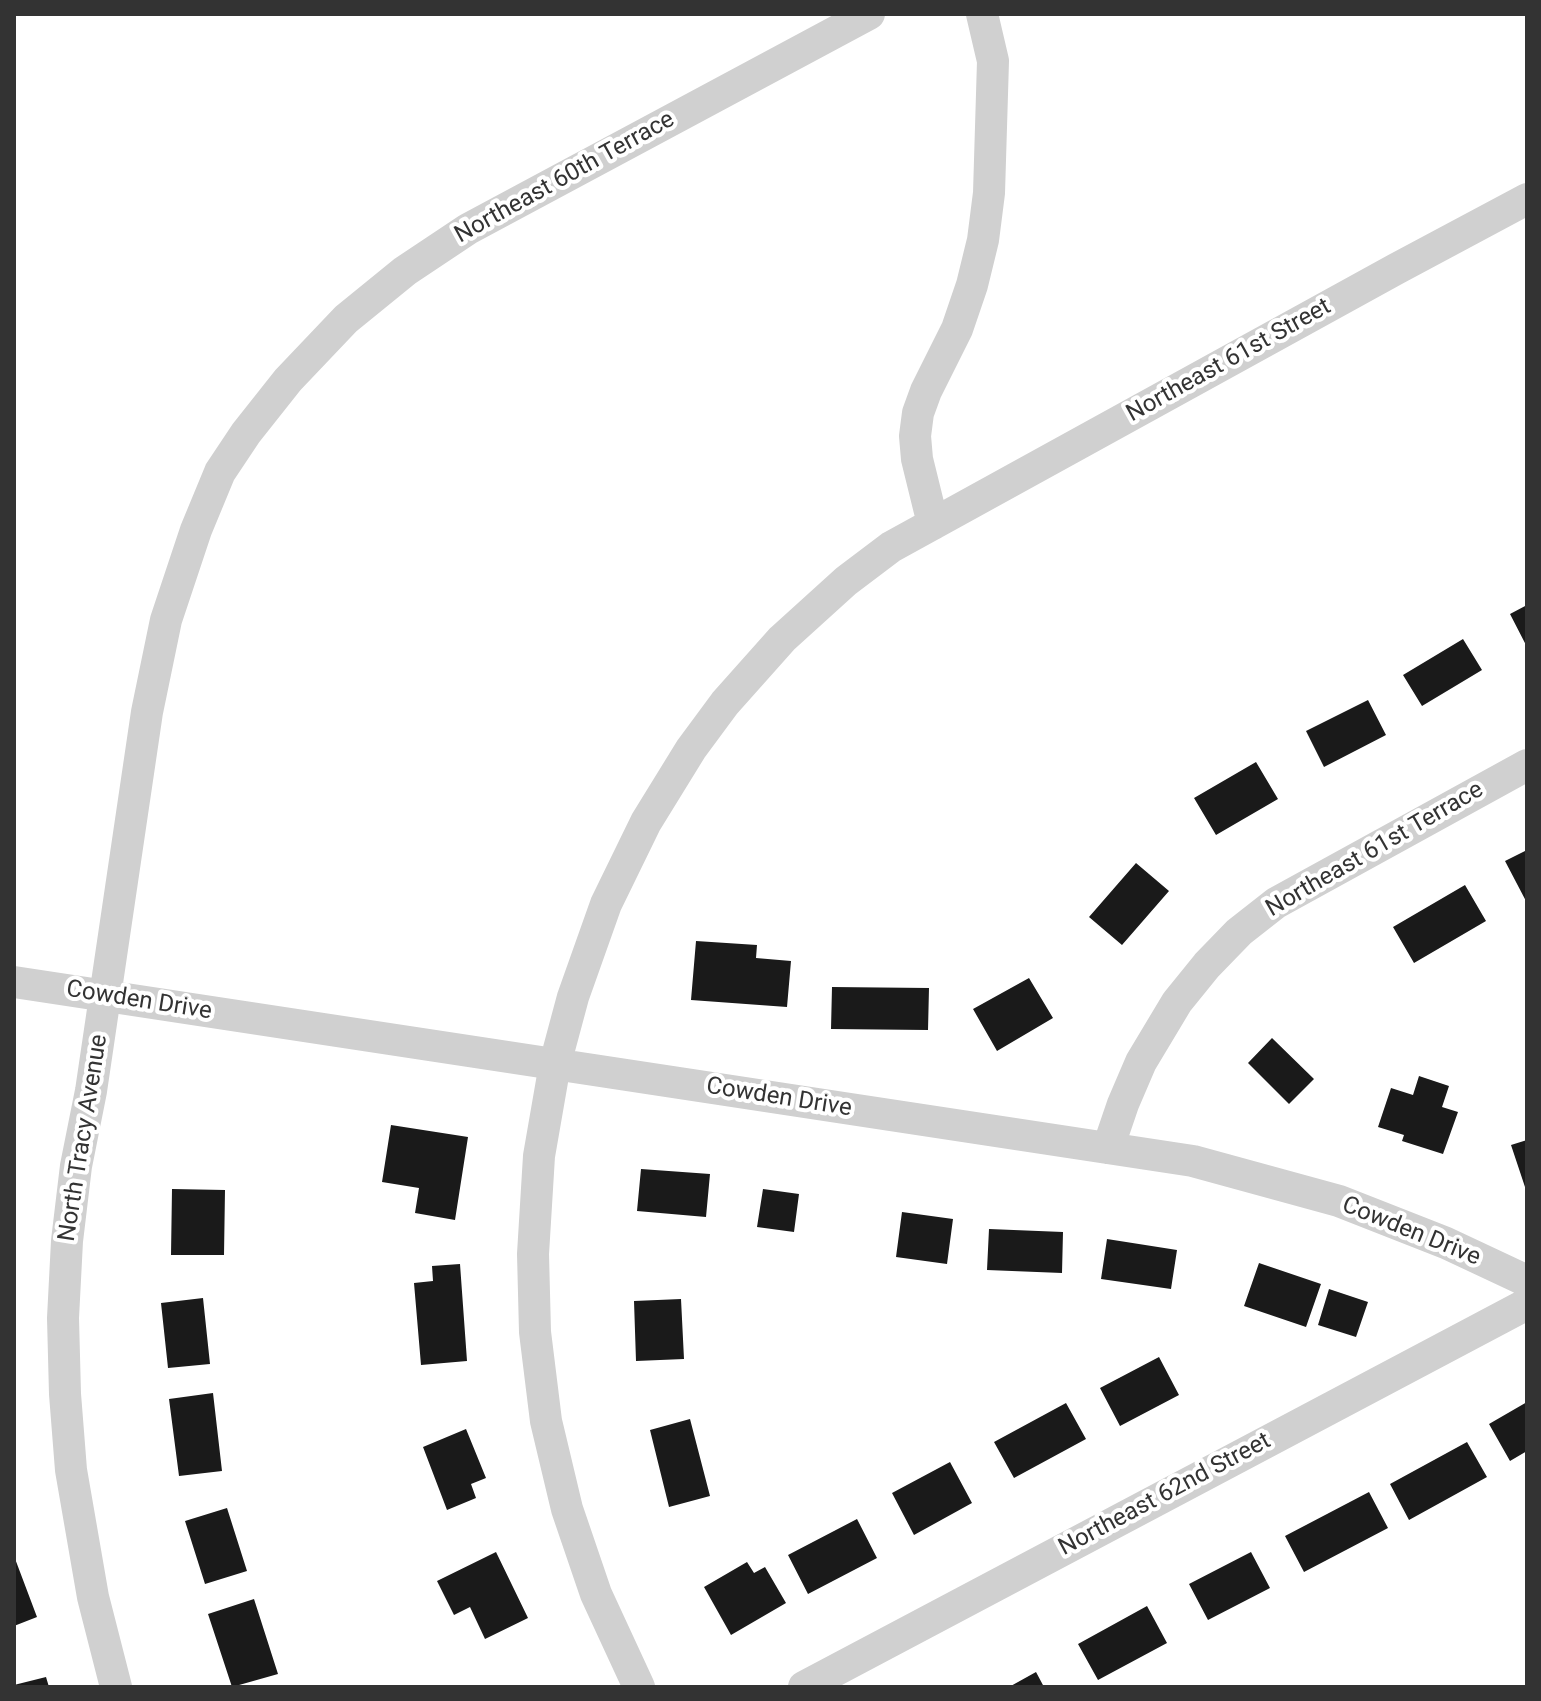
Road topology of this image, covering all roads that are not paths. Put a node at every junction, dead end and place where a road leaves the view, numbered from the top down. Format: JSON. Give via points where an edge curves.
{"nodes":[{"id":1,"x":869,"y":14,"type":"edge"},
{"id":2,"x":982,"y":14,"type":"edge"},
{"id":3,"x":1527,"y":199,"type":"edge"},
{"id":4,"x":288,"y":380,"type":"joint"},
{"id":5,"x":933,"y":524,"type":"junction"},
{"id":6,"x":1527,"y":765,"type":"edge"},
{"id":7,"x":14,"y":982,"type":"edge"},
{"id":8,"x":105,"y":996,"type":"junction"},
{"id":9,"x":555,"y":1064,"type":"junction"},
{"id":10,"x":1108,"y":1148,"type":"junction"},
{"id":11,"x":1527,"y":1281,"type":"edge"},
{"id":12,"x":1527,"y":1304,"type":"edge"},
{"id":13,"x":116,"y":1687,"type":"edge"},
{"id":14,"x":639,"y":1687,"type":"edge"},
{"id":15,"x":804,"y":1687,"type":"edge"}],
"edges":[{"from":1,"to":4,"type":"street","name":"Northeast 60th Terrace","via":[[468,229],[358,309]]},
{"from":2,"to":5,"type":"street","via":[[993,61],[983,240],[957,329],[922,402],[915,436]]},
{"from":3,"to":5,"type":"street","name":"Northeast 61st Street"},
{"from":4,"to":8,"type":"street","name":"North Tracy Avenue","via":[[220,472],[166,620],[147,712]]},
{"from":5,"to":9,"type":"street","name":"Northeast 61st Street","via":[[846,581],[782,639],[691,749],[646,822],[606,904]]},
{"from":6,"to":10,"type":"street","name":"Northeast 61st Terrace","via":[[1276,903],[1239,932],[1177,1002],[1141,1062]]},
{"from":7,"to":8,"type":"street","name":"Cowden Drive"},
{"from":8,"to":9,"type":"street","name":"Cowden Drive"},
{"from":8,"to":13,"type":"street","name":"North Tracy Avenue","via":[[67,1241],[63,1333],[71,1470],[93,1597]]},
{"from":9,"to":10,"type":"street","name":"Cowden Drive"},
{"from":9,"to":14,"type":"street","name":"Northeast 61st Street","via":[[539,1156],[533,1254],[542,1392],[567,1509],[596,1594]]},
{"from":10,"to":11,"type":"street","name":"Cowden Drive","via":[[1193,1161],[1339,1201]]},
{"from":12,"to":15,"type":"street","name":"Northeast 62nd Street"}]}
